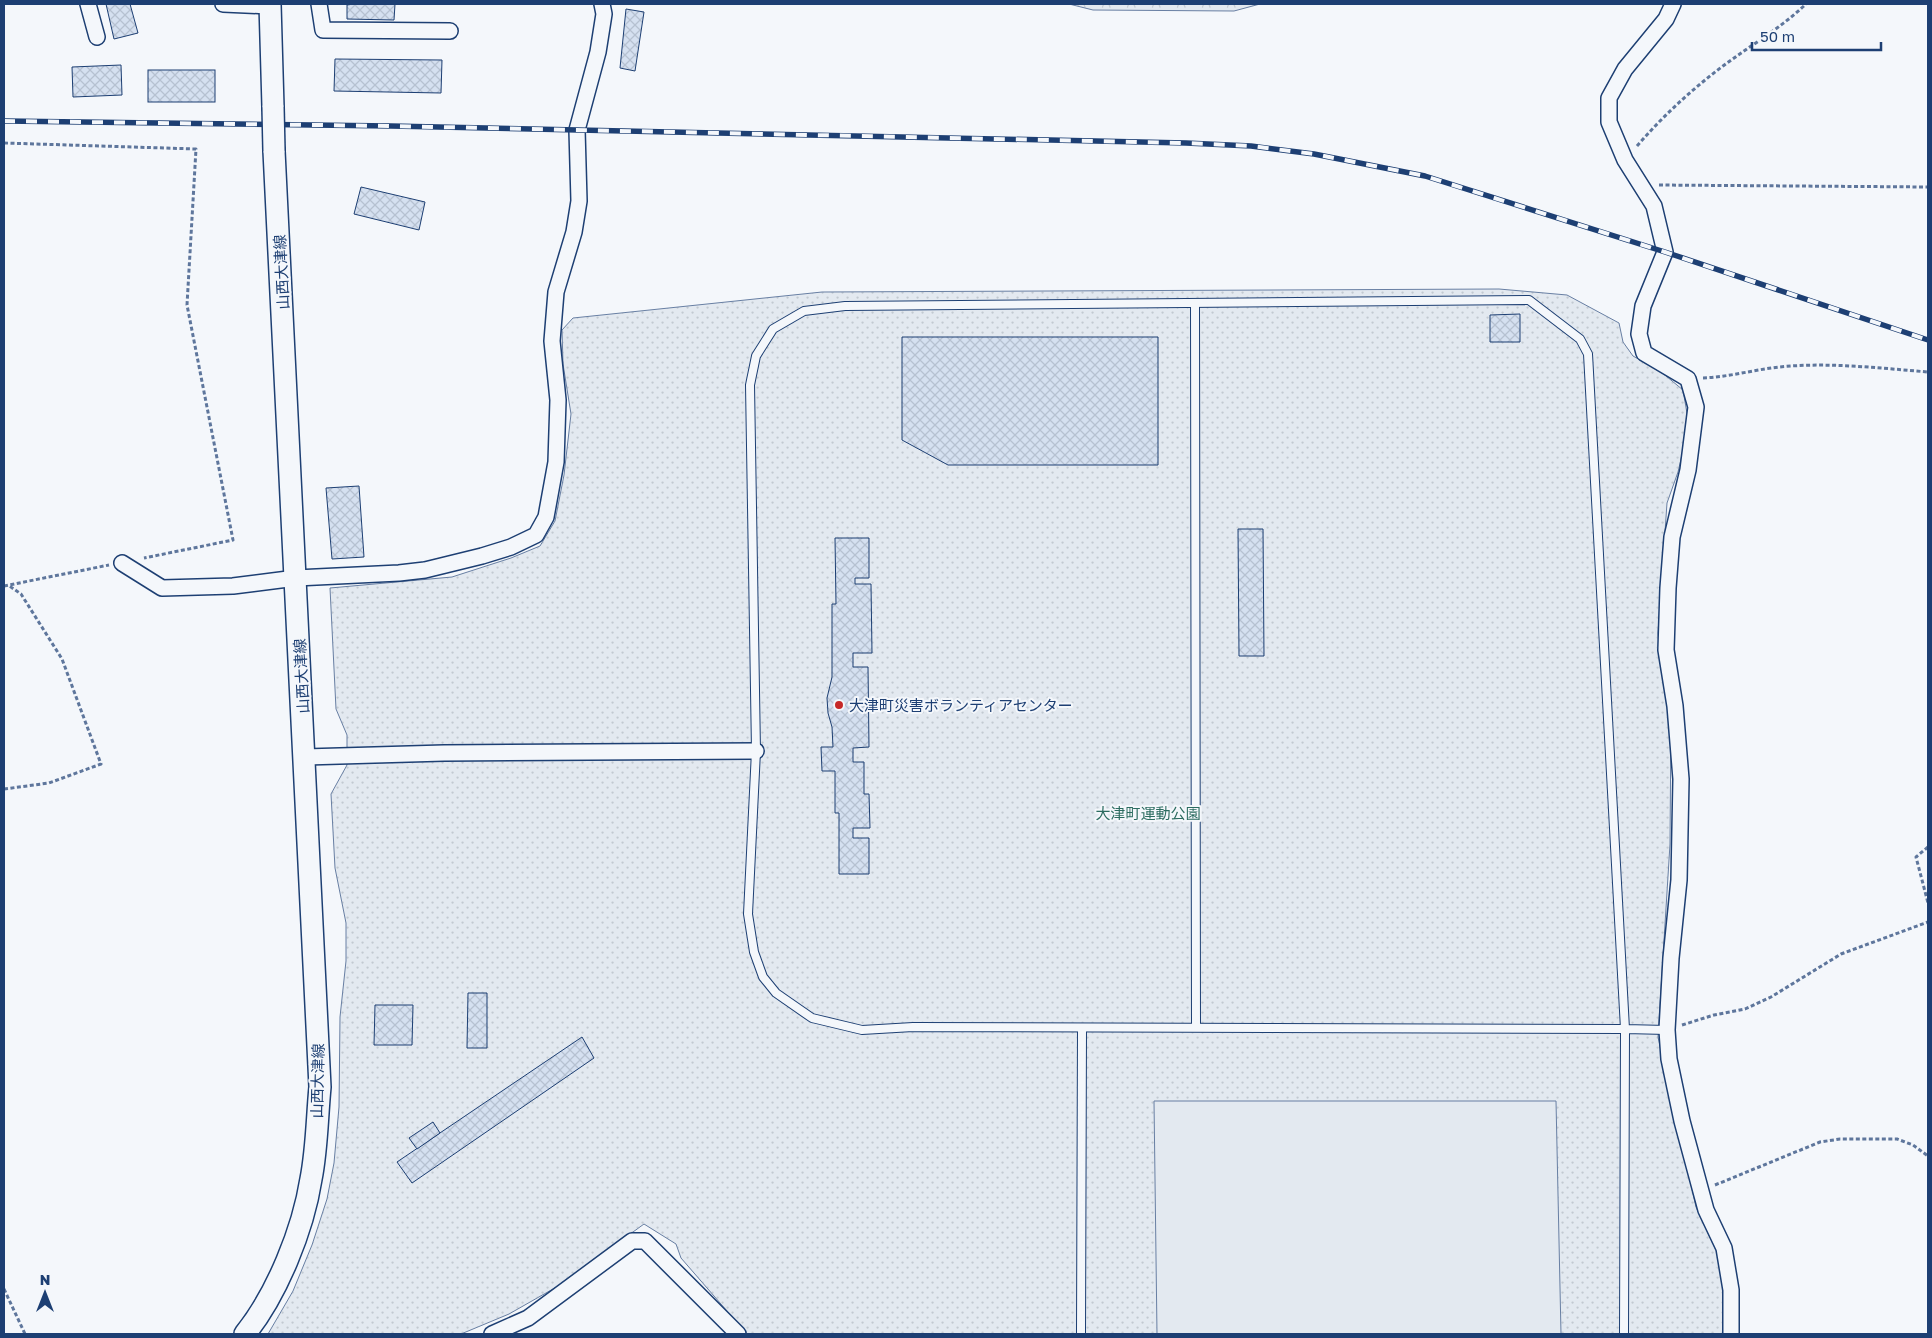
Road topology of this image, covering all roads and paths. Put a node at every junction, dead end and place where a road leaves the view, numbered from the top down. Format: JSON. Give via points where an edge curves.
{"nodes":[{"id":1,"x":88,"y":4,"type":"edge"},
{"id":2,"x":223,"y":4,"type":"edge"},
{"id":3,"x":318,"y":4,"type":"edge"},
{"id":4,"x":602,"y":4,"type":"edge"},
{"id":5,"x":1673,"y":4,"type":"edge"},
{"id":6,"x":1806,"y":4,"type":"edge"},
{"id":7,"x":270,"y":5,"type":"edge"},
{"id":8,"x":450,"y":31,"type":"dead end"},
{"id":9,"x":97,"y":37,"type":"dead end"},
{"id":10,"x":4,"y":143,"type":"edge"},
{"id":11,"x":1625,"y":160,"type":"junction"},
{"id":12,"x":1641,"y":185,"type":"junction"},
{"id":13,"x":1928,"y":187,"type":"edge"},
{"id":14,"x":1195,"y":304,"type":"junction"},
{"id":15,"x":1928,"y":372,"type":"edge"},
{"id":16,"x":1688,"y":379,"type":"junction"},
{"id":17,"x":122,"y":562,"type":"junction"},
{"id":18,"x":296,"y":578,"type":"junction"},
{"id":19,"x":8,"y":585,"type":"junction"},
{"id":20,"x":4,"y":586,"type":"edge"},
{"id":21,"x":756,"y":751,"type":"junction"},
{"id":22,"x":305,"y":758,"type":"junction"},
{"id":23,"x":4,"y":789,"type":"edge"},
{"id":24,"x":1928,"y":847,"type":"edge"},
{"id":25,"x":1928,"y":903,"type":"edge"},
{"id":26,"x":1928,"y":922,"type":"edge"},
{"id":27,"x":1196,"y":1027,"type":"junction"},
{"id":28,"x":1082,"y":1029,"type":"junction"},
{"id":29,"x":1625,"y":1029,"type":"junction"},
{"id":30,"x":1667,"y":1030,"type":"junction"},
{"id":31,"x":1928,"y":1156,"type":"edge"},
{"id":32,"x":1701,"y":1191,"type":"junction"},
{"id":33,"x":4,"y":1289,"type":"edge"},
{"id":34,"x":25,"y":1334,"type":"edge"},
{"id":35,"x":246,"y":1334,"type":"edge"},
{"id":36,"x":492,"y":1334,"type":"edge"},
{"id":37,"x":738,"y":1334,"type":"edge"},
{"id":38,"x":1081,"y":1334,"type":"edge"},
{"id":39,"x":1624,"y":1334,"type":"edge"},
{"id":40,"x":1731,"y":1334,"type":"edge"}],
"edges":[{"from":1,"to":9,"type":"street"},
{"from":2,"to":7,"type":"street"},
{"from":3,"to":8,"type":"street","via":[[323,30]]},
{"from":4,"to":18,"type":"street","via":[[604,14],[598,52],[577,130],[577,217],[556,292],[552,341],[558,400],[556,462],[542,527],[536,535],[511,547],[450,565],[399,573]]},
{"from":5,"to":11,"type":"street","via":[[1666,19],[1625,69],[1608,98],[1609,122]]},
{"from":6,"to":11,"type":"path","via":[[1678,102]]},
{"from":7,"to":18,"type":"main road","name":"山西大津線","bridge":true,"via":[[274,151]]},
{"from":10,"to":17,"type":"path","via":[[196,149],[187,305],[232,540]]},
{"from":11,"to":12,"type":"street"},
{"from":12,"to":13,"type":"path"},
{"from":12,"to":16,"type":"street","via":[[1654,206],[1665,252],[1643,306],[1639,334],[1644,353]]},
{"from":14,"to":21,"type":"lane","via":[[845,306],[804,310],[773,329],[756,356],[750,385]]},
{"from":14,"to":27,"type":"lane"},
{"from":14,"to":29,"type":"lane","via":[[1529,300],[1580,339],[1588,354]]},
{"from":15,"to":16,"type":"path","via":[[1867,366],[1778,367]]},
{"from":16,"to":30,"type":"street","via":[[1696,407],[1688,470],[1672,537],[1668,588],[1666,650],[1681,778],[1679,880]]},
{"from":17,"to":18,"type":"street","via":[[162,588],[232,586]]},
{"from":17,"to":19,"type":"path"},
{"from":18,"to":22,"type":"main road","name":"山西大津線"},
{"from":19,"to":20,"type":"path"},
{"from":19,"to":23,"type":"path","via":[[21,594],[62,659],[101,764],[49,782]]},
{"from":21,"to":22,"type":"street","via":[[444,753]]},
{"from":21,"to":28,"type":"lane","via":[[748,914],[757,960],[763,977],[776,994],[812,1018],[862,1030],[913,1027]]},
{"from":22,"to":35,"type":"main road","name":"山西大津線","via":[[320,1087],[311,1179],[296,1240]]},
{"from":24,"to":25,"type":"path","via":[[1916,857]]},
{"from":26,"to":30,"type":"path","via":[[1841,954],[1771,997],[1745,1009],[1714,1014]]},
{"from":27,"to":28,"type":"lane"},
{"from":27,"to":29,"type":"lane"},
{"from":28,"to":38,"type":"lane"},
{"from":29,"to":30,"type":"lane"},
{"from":29,"to":39,"type":"lane"},
{"from":30,"to":32,"type":"street","via":[[1669,1059]]},
{"from":31,"to":32,"type":"path","via":[[1897,1138],[1840,1138],[1820,1142]]},
{"from":32,"to":40,"type":"street","via":[[1724,1248],[1731,1290]]},
{"from":33,"to":34,"type":"path"},
{"from":36,"to":37,"type":"street","via":[[528,1318],[632,1241],[645,1241]]}]}
